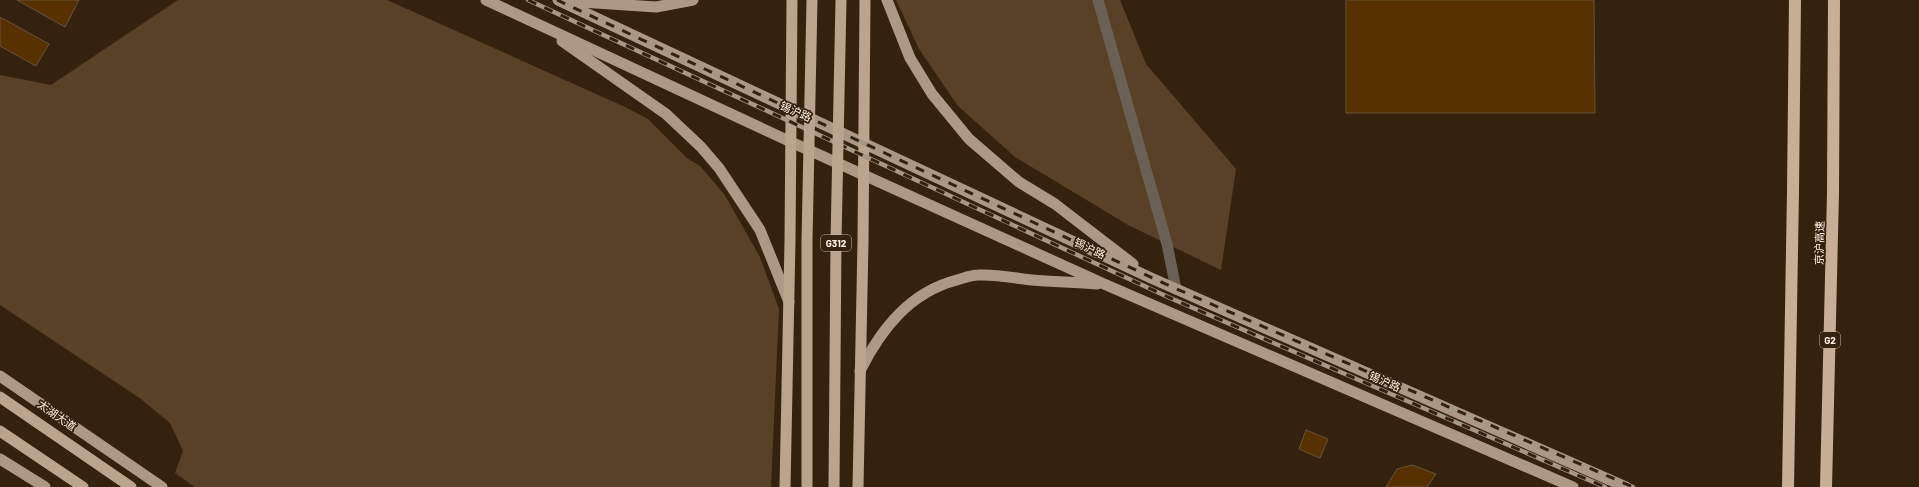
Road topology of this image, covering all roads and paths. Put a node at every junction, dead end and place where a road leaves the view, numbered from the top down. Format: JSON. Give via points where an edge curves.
{"nodes":[{"id":1,"x":486,"y":0,"type":"edge"},
{"id":2,"x":559,"y":0,"type":"edge"},
{"id":3,"x":693,"y":0,"type":"edge"},
{"id":4,"x":792,"y":0,"type":"edge"},
{"id":5,"x":812,"y":0,"type":"edge"},
{"id":6,"x":841,"y":0,"type":"edge"},
{"id":7,"x":865,"y":0,"type":"edge"},
{"id":8,"x":887,"y":0,"type":"edge"},
{"id":9,"x":1098,"y":0,"type":"edge"},
{"id":10,"x":1795,"y":0,"type":"edge"},
{"id":11,"x":1834,"y":0,"type":"edge"},
{"id":12,"x":540,"y":25,"type":"junction"},
{"id":13,"x":790,"y":109,"type":"junction"},
{"id":14,"x":863,"y":141,"type":"junction"},
{"id":15,"x":791,"y":142,"type":"junction"},
{"id":16,"x":863,"y":173,"type":"junction"},
{"id":17,"x":1151,"y":278,"type":"junction"},
{"id":18,"x":1104,"y":284,"type":"junction"},
{"id":19,"x":1176,"y":289,"type":"junction"},
{"id":20,"x":789,"y":302,"type":"junction"},
{"id":21,"x":860,"y":371,"type":"junction"},
{"id":22,"x":0,"y":376,"type":"edge"},
{"id":23,"x":0,"y":397,"type":"edge"},
{"id":24,"x":0,"y":431,"type":"edge"},
{"id":25,"x":0,"y":459,"type":"edge"},
{"id":26,"x":45,"y":487,"type":"edge"},
{"id":27,"x":83,"y":487,"type":"edge"},
{"id":28,"x":131,"y":487,"type":"edge"},
{"id":29,"x":162,"y":487,"type":"edge"},
{"id":30,"x":785,"y":487,"type":"edge"},
{"id":31,"x":807,"y":487,"type":"edge"},
{"id":32,"x":834,"y":487,"type":"edge"},
{"id":33,"x":858,"y":487,"type":"edge"},
{"id":34,"x":1573,"y":487,"type":"edge"},
{"id":35,"x":1626,"y":487,"type":"edge"},
{"id":36,"x":1788,"y":487,"type":"edge"},
{"id":37,"x":1826,"y":487,"type":"edge"}],
"edges":[{"from":1,"to":12,"type":"main road"},
{"from":2,"to":3,"type":"main road","via":[[656,7]]},
{"from":2,"to":13,"type":"main road","name":"锡沪路"},
{"from":4,"to":13,"type":"highway"},
{"from":5,"to":31,"type":"highway","number":"G312","bridge":true,"via":[[807,241]]},
{"from":6,"to":32,"type":"highway","number":"G312","bridge":true},
{"from":7,"to":14,"type":"highway"},
{"from":8,"to":17,"type":"main road","via":[[910,58],[932,94],[969,139],[1019,182],[1055,204]]},
{"from":9,"to":19,"type":"street","via":[[1167,244]]},
{"from":10,"to":36,"type":"highway"},
{"from":11,"to":37,"type":"highway","name":"京沪高速","number":"G2","via":[[1833,193]]},
{"from":12,"to":15,"type":"main road"},
{"from":12,"to":20,"type":"main road","via":[[666,114],[701,147],[719,168],[760,230]]},
{"from":13,"to":14,"type":"main road","name":"锡沪路"},
{"from":13,"to":15,"type":"highway"},
{"from":14,"to":16,"type":"highway"},
{"from":14,"to":17,"type":"main road","name":"锡沪路"},
{"from":15,"to":16,"type":"main road"},
{"from":15,"to":20,"type":"highway"},
{"from":16,"to":18,"type":"main road"},
{"from":16,"to":21,"type":"highway"},
{"from":17,"to":19,"type":"main road","name":"锡沪路"},
{"from":18,"to":21,"type":"main road","via":[[1031,280],[996,275],[976,275],[947,282],[922,294],[902,310],[871,348]]},
{"from":18,"to":34,"type":"main road"},
{"from":19,"to":35,"type":"main road","name":"锡沪路"},
{"from":20,"to":30,"type":"highway"},
{"from":21,"to":33,"type":"highway"},
{"from":22,"to":29,"type":"main road","name":"太湖大道"},
{"from":23,"to":28,"type":"highway"},
{"from":24,"to":27,"type":"highway"},
{"from":25,"to":26,"type":"main road"}]}
